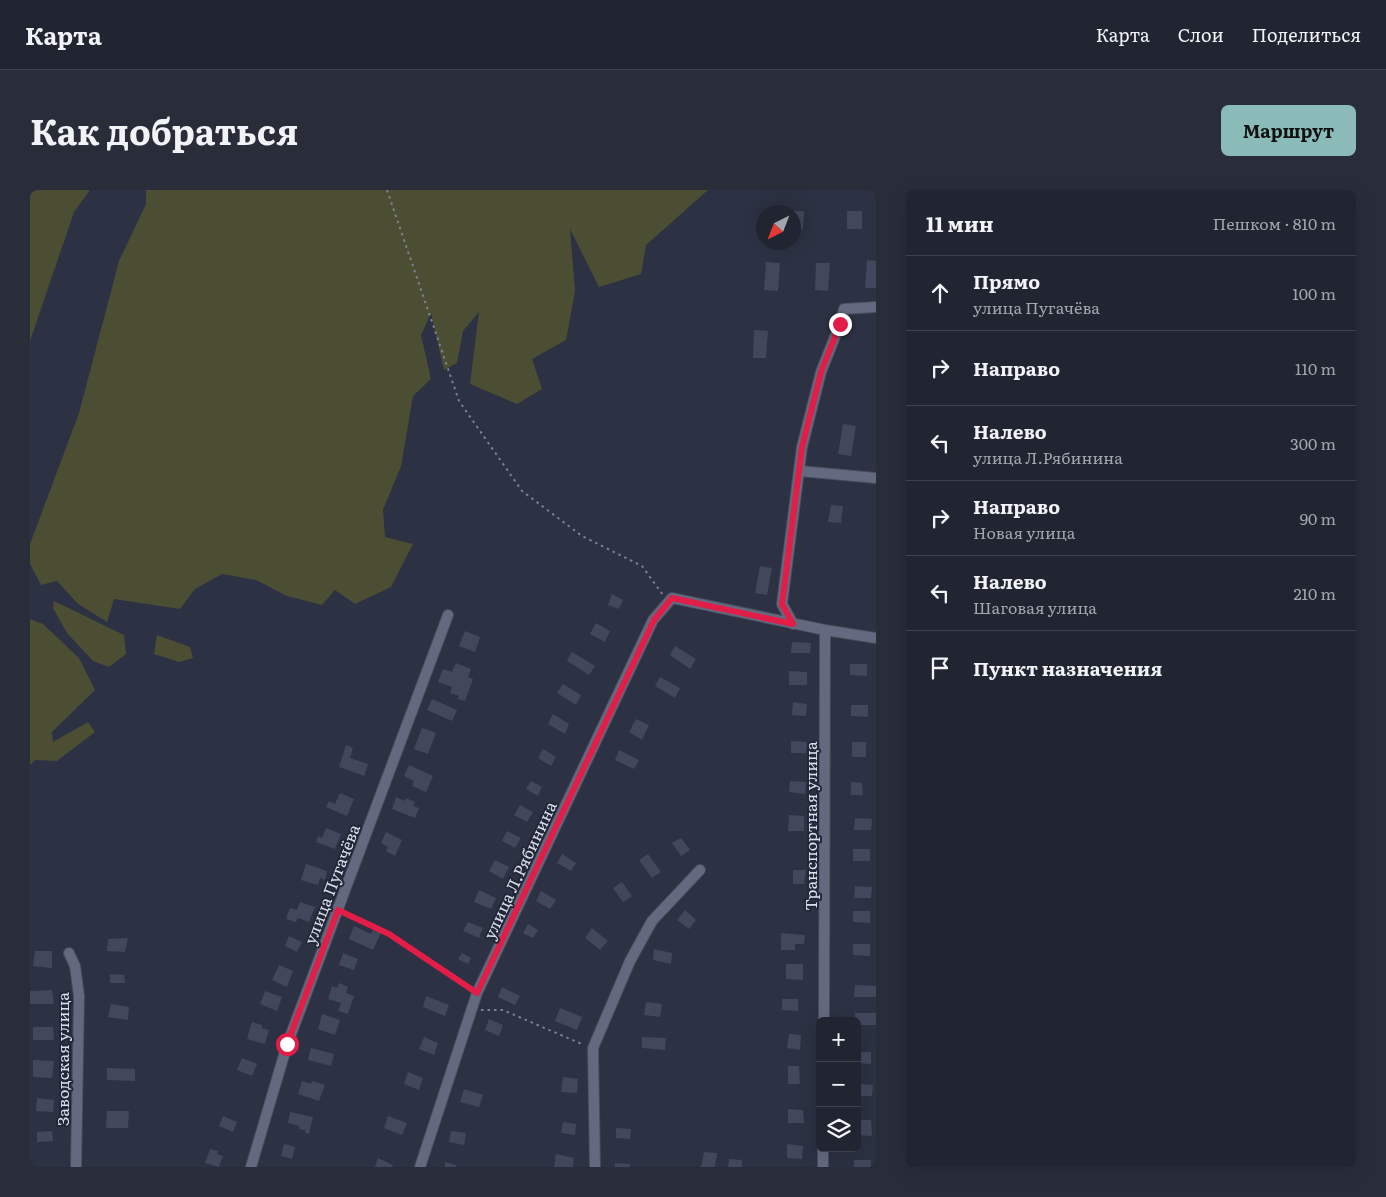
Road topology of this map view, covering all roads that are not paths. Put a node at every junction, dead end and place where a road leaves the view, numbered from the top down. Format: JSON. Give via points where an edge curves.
{"nodes":[{"id":1,"x":876,"y":307,"type":"edge"},
{"id":2,"x":800,"y":471,"type":"junction"},
{"id":3,"x":876,"y":478,"type":"edge"},
{"id":4,"x":448,"y":615,"type":"dead end"},
{"id":5,"x":793,"y":624,"type":"junction"},
{"id":6,"x":825,"y":630,"type":"junction"},
{"id":7,"x":876,"y":638,"type":"edge"},
{"id":8,"x":700,"y":870,"type":"dead end"},
{"id":9,"x":69,"y":953,"type":"dead end"},
{"id":10,"x":824,"y":1017,"type":"edge"},
{"id":11,"x":823,"y":1152,"type":"edge"},
{"id":12,"x":76,"y":1167,"type":"edge"},
{"id":13,"x":251,"y":1167,"type":"edge"},
{"id":14,"x":420,"y":1167,"type":"edge"},
{"id":15,"x":594,"y":1167,"type":"edge"},
{"id":16,"x":823,"y":1167,"type":"edge"}],
"edges":[{"from":1,"to":2,"type":"street","via":[[844,309],[821,372],[802,447]]},
{"from":2,"to":3,"type":"street"},
{"from":2,"to":5,"type":"street","via":[[782,604]]},
{"from":4,"to":13,"type":"street","name":"улица Пугачёва","via":[[287,1044]]},
{"from":5,"to":6,"type":"street"},
{"from":5,"to":14,"type":"street","name":"улица Л.Рябинина","via":[[670,600],[654,620],[477,993]]},
{"from":6,"to":7,"type":"street"},
{"from":6,"to":10,"type":"street","name":"Транспортная улица"},
{"from":8,"to":15,"type":"street","via":[[652,921],[630,961],[593,1048]]},
{"from":9,"to":12,"type":"street","name":"Заводская улица","via":[[75,966],[79,996]]},
{"from":11,"to":16,"type":"street"}]}
